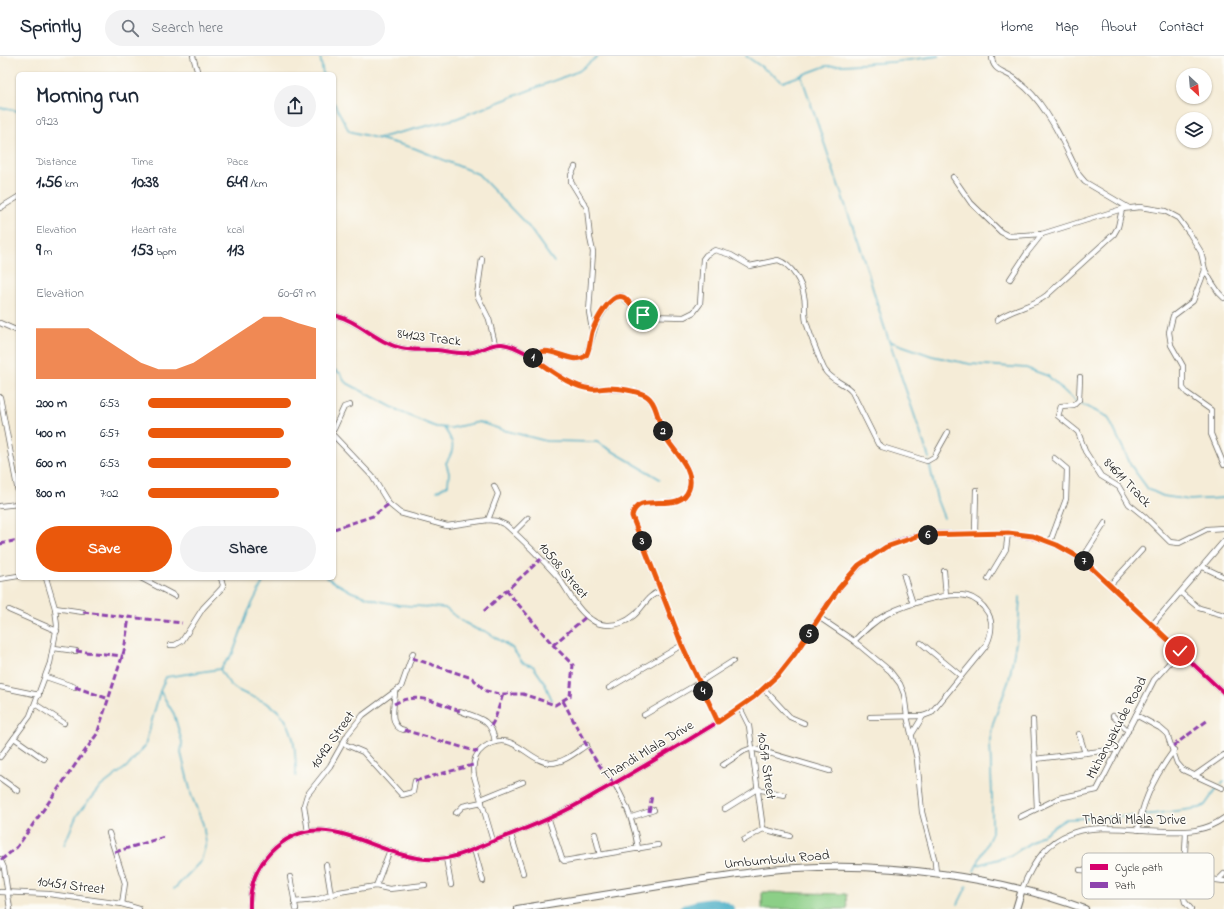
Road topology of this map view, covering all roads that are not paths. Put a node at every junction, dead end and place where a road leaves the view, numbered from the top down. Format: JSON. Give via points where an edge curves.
{"nodes":[{"id":1,"x":193,"y":56,"type":"edge"},
{"id":2,"x":992,"y":56,"type":"edge"},
{"id":3,"x":197,"y":72,"type":"edge"},
{"id":4,"x":575,"y":168,"type":"dead end"},
{"id":5,"x":953,"y":177,"type":"dead end"},
{"id":6,"x":16,"y":198,"type":"edge"},
{"id":7,"x":0,"y":208,"type":"edge"},
{"id":8,"x":1129,"y":208,"type":"junction"},
{"id":9,"x":1122,"y":209,"type":"junction"},
{"id":10,"x":1042,"y":234,"type":"junction"},
{"id":11,"x":482,"y":259,"type":"dead end"},
{"id":12,"x":1205,"y":270,"type":"junction"},
{"id":13,"x":1010,"y":280,"type":"dead end"},
{"id":14,"x":1224,"y":298,"type":"edge"},
{"id":15,"x":336,"y":316,"type":"edge"},
{"id":16,"x":997,"y":320,"type":"dead end"},
{"id":17,"x":0,"y":323,"type":"edge"},
{"id":18,"x":16,"y":330,"type":"edge"},
{"id":19,"x":592,"y":330,"type":"junction"},
{"id":20,"x":495,"y":344,"type":"junction"},
{"id":21,"x":532,"y":358,"type":"junction"},
{"id":22,"x":1080,"y":377,"type":"dead end"},
{"id":23,"x":0,"y":397,"type":"edge"},
{"id":24,"x":350,"y":405,"type":"dead end"},
{"id":25,"x":336,"y":425,"type":"edge"},
{"id":26,"x":948,"y":432,"type":"dead end"},
{"id":27,"x":336,"y":438,"type":"edge"},
{"id":28,"x":1054,"y":458,"type":"dead end"},
{"id":29,"x":1224,"y":465,"type":"edge"},
{"id":30,"x":16,"y":481,"type":"edge"},
{"id":31,"x":494,"y":486,"type":"dead end"},
{"id":32,"x":976,"y":490,"type":"dead end"},
{"id":33,"x":16,"y":504,"type":"edge"},
{"id":34,"x":0,"y":506,"type":"edge"},
{"id":35,"x":528,"y":518,"type":"dead end"},
{"id":36,"x":488,"y":520,"type":"junction"},
{"id":37,"x":1105,"y":523,"type":"dead end"},
{"id":38,"x":1224,"y":528,"type":"edge"},
{"id":39,"x":514,"y":532,"type":"junction"},
{"id":40,"x":975,"y":533,"type":"junction"},
{"id":41,"x":1008,"y":533,"type":"junction"},
{"id":42,"x":1224,"y":541,"type":"edge"},
{"id":43,"x":1050,"y":542,"type":"junction"},
{"id":44,"x":1142,"y":550,"type":"dead end"},
{"id":45,"x":1082,"y":559,"type":"junction"},
{"id":46,"x":1203,"y":567,"type":"junction"},
{"id":47,"x":944,"y":571,"type":"dead end"},
{"id":48,"x":16,"y":576,"type":"edge"},
{"id":49,"x":904,"y":576,"type":"dead end"},
{"id":50,"x":1224,"y":577,"type":"edge"},
{"id":51,"x":0,"y":579,"type":"edge"},
{"id":52,"x":988,"y":579,"type":"dead end"},
{"id":53,"x":47,"y":580,"type":"edge"},
{"id":54,"x":145,"y":580,"type":"edge"},
{"id":55,"x":222,"y":580,"type":"edge"},
{"id":56,"x":1110,"y":585,"type":"junction"},
{"id":57,"x":661,"y":591,"type":"junction"},
{"id":58,"x":1181,"y":593,"type":"junction"},
{"id":59,"x":175,"y":596,"type":"dead end"},
{"id":60,"x":946,"y":596,"type":"junction"},
{"id":61,"x":913,"y":604,"type":"junction"},
{"id":62,"x":55,"y":608,"type":"junction"},
{"id":63,"x":9,"y":610,"type":"dead end"},
{"id":64,"x":84,"y":612,"type":"dead end"},
{"id":65,"x":1224,"y":615,"type":"edge"},
{"id":66,"x":820,"y":618,"type":"junction"},
{"id":67,"x":1152,"y":625,"type":"junction"},
{"id":68,"x":57,"y":631,"type":"junction"},
{"id":69,"x":854,"y":642,"type":"junction"},
{"id":70,"x":920,"y":643,"type":"dead end"},
{"id":71,"x":170,"y":645,"type":"dead end"},
{"id":72,"x":682,"y":645,"type":"junction"},
{"id":73,"x":54,"y":648,"type":"junction"},
{"id":74,"x":76,"y":651,"type":"dead end"},
{"id":75,"x":1180,"y":651,"type":"junction"},
{"id":76,"x":413,"y":653,"type":"dead end"},
{"id":77,"x":733,"y":661,"type":"dead end"},
{"id":78,"x":962,"y":676,"type":"junction"},
{"id":79,"x":46,"y":677,"type":"junction"},
{"id":80,"x":700,"y":683,"type":"junction"},
{"id":81,"x":0,"y":686,"type":"edge"},
{"id":82,"x":75,"y":687,"type":"dead end"},
{"id":83,"x":609,"y":688,"type":"dead end"},
{"id":84,"x":764,"y":688,"type":"junction"},
{"id":85,"x":395,"y":693,"type":"junction"},
{"id":86,"x":1224,"y":693,"type":"edge"},
{"id":87,"x":39,"y":695,"type":"junction"},
{"id":88,"x":35,"y":704,"type":"junction"},
{"id":89,"x":740,"y":708,"type":"junction"},
{"id":90,"x":460,"y":711,"type":"dead end"},
{"id":91,"x":644,"y":715,"type":"dead end"},
{"id":92,"x":1136,"y":715,"type":"junction"},
{"id":93,"x":907,"y":716,"type":"junction"},
{"id":94,"x":923,"y":716,"type":"junction"},
{"id":95,"x":1113,"y":716,"type":"dead end"},
{"id":96,"x":870,"y":718,"type":"dead end"},
{"id":97,"x":1033,"y":720,"type":"dead end"},
{"id":98,"x":718,"y":722,"type":"junction"},
{"id":99,"x":804,"y":723,"type":"dead end"},
{"id":100,"x":64,"y":724,"type":"dead end"},
{"id":101,"x":404,"y":730,"type":"dead end"},
{"id":102,"x":1128,"y":731,"type":"junction"},
{"id":103,"x":912,"y":734,"type":"junction"},
{"id":104,"x":1079,"y":734,"type":"dead end"},
{"id":105,"x":14,"y":738,"type":"junction"},
{"id":106,"x":495,"y":742,"type":"junction"},
{"id":107,"x":342,"y":743,"type":"junction"},
{"id":108,"x":587,"y":745,"type":"dead end"},
{"id":109,"x":752,"y":748,"type":"junction"},
{"id":110,"x":1118,"y":749,"type":"junction"},
{"id":111,"x":1174,"y":750,"type":"junction"},
{"id":112,"x":1085,"y":753,"type":"junction"},
{"id":113,"x":1224,"y":755,"type":"edge"},
{"id":114,"x":0,"y":757,"type":"edge"},
{"id":115,"x":44,"y":759,"type":"dead end"},
{"id":116,"x":1035,"y":759,"type":"junction"},
{"id":117,"x":723,"y":765,"type":"dead end"},
{"id":118,"x":830,"y":770,"type":"dead end"},
{"id":119,"x":1194,"y":776,"type":"junction"},
{"id":120,"x":0,"y":778,"type":"edge"},
{"id":121,"x":416,"y":781,"type":"dead end"},
{"id":122,"x":523,"y":782,"type":"dead end"},
{"id":123,"x":614,"y":784,"type":"junction"},
{"id":124,"x":1222,"y":788,"type":"dead end"},
{"id":125,"x":757,"y":789,"type":"junction"},
{"id":126,"x":18,"y":791,"type":"dead end"},
{"id":127,"x":784,"y":795,"type":"dead end"},
{"id":128,"x":481,"y":800,"type":"junction"},
{"id":129,"x":1037,"y":808,"type":"junction"},
{"id":130,"x":725,"y":809,"type":"dead end"},
{"id":131,"x":654,"y":810,"type":"dead end"},
{"id":132,"x":456,"y":814,"type":"dead end"},
{"id":133,"x":632,"y":817,"type":"junction"},
{"id":134,"x":1020,"y":817,"type":"dead end"},
{"id":135,"x":1224,"y":818,"type":"edge"},
{"id":136,"x":549,"y":820,"type":"junction"},
{"id":137,"x":763,"y":829,"type":"junction"},
{"id":138,"x":1138,"y":830,"type":"junction"},
{"id":139,"x":308,"y":832,"type":"junction"},
{"id":140,"x":1186,"y":832,"type":"junction"},
{"id":141,"x":109,"y":833,"type":"dead end"},
{"id":142,"x":594,"y":834,"type":"dead end"},
{"id":143,"x":512,"y":835,"type":"junction"},
{"id":144,"x":790,"y":836,"type":"dead end"},
{"id":145,"x":744,"y":840,"type":"dead end"},
{"id":146,"x":493,"y":841,"type":"junction"},
{"id":147,"x":658,"y":845,"type":"dead end"},
{"id":148,"x":474,"y":849,"type":"junction"},
{"id":149,"x":638,"y":849,"type":"junction"},
{"id":150,"x":390,"y":850,"type":"junction"},
{"id":151,"x":1185,"y":853,"type":"edge"},
{"id":152,"x":600,"y":855,"type":"junction"},
{"id":153,"x":446,"y":858,"type":"junction"},
{"id":154,"x":0,"y":859,"type":"edge"},
{"id":155,"x":326,"y":865,"type":"dead end"},
{"id":156,"x":523,"y":873,"type":"dead end"},
{"id":157,"x":936,"y":874,"type":"junction"},
{"id":158,"x":1224,"y":874,"type":"edge"},
{"id":159,"x":290,"y":877,"type":"dead end"},
{"id":160,"x":1221,"y":880,"type":"edge"},
{"id":161,"x":483,"y":881,"type":"dead end"},
{"id":162,"x":425,"y":885,"type":"dead end"},
{"id":163,"x":452,"y":885,"type":"dead end"},
{"id":164,"x":376,"y":886,"type":"junction"},
{"id":165,"x":1022,"y":889,"type":"junction"},
{"id":166,"x":0,"y":892,"type":"edge"},
{"id":167,"x":8,"y":892,"type":"junction"},
{"id":168,"x":331,"y":895,"type":"junction"},
{"id":169,"x":1185,"y":899,"type":"edge"},
{"id":170,"x":294,"y":902,"type":"junction"},
{"id":171,"x":122,"y":904,"type":"junction"},
{"id":172,"x":10,"y":909,"type":"edge"},
{"id":173,"x":139,"y":909,"type":"edge"},
{"id":174,"x":250,"y":909,"type":"edge"},
{"id":175,"x":296,"y":909,"type":"edge"},
{"id":176,"x":517,"y":909,"type":"edge"},
{"id":177,"x":1016,"y":909,"type":"edge"},
{"id":178,"x":1085,"y":909,"type":"edge"},
{"id":179,"x":1191,"y":909,"type":"edge"}],
"edges":[{"from":1,"to":3,"type":"street"},
{"from":2,"to":8,"type":"street","via":[[996,68],[1028,90],[1045,113],[1085,182]]},
{"from":4,"to":19,"type":"street","via":[[571,182],[587,208],[594,252],[589,312]]},
{"from":5,"to":10,"type":"street","via":[[971,203],[1004,234],[1014,237]]},
{"from":6,"to":7,"type":"street"},
{"from":8,"to":9,"type":"street"},
{"from":8,"to":12,"type":"street","via":[[1165,211],[1178,218],[1201,252]]},
{"from":9,"to":10,"type":"street"},
{"from":9,"to":16,"type":"street","via":[[1114,234],[1046,295],[1038,302],[1009,312]]},
{"from":10,"to":13,"type":"street","via":[[1026,253]]},
{"from":11,"to":20,"type":"street","via":[[477,295],[489,319]]},
{"from":12,"to":14,"type":"street"},
{"from":12,"to":29,"type":"street","via":[[1194,301],[1173,316],[1169,332],[1171,345],[1183,366],[1183,388],[1211,410],[1211,434]]},
{"from":15,"to":20,"type":"street","name":"84123 Track","via":[[349,320],[383,341],[403,348],[467,353]]},
{"from":17,"to":18,"type":"street"},
{"from":19,"to":21,"type":"street","via":[[587,353],[583,358],[543,351],[536,353]]},
{"from":19,"to":26,"type":"street","via":[[608,304],[619,296],[625,298],[635,311],[643,315],[676,318],[694,312],[700,304],[703,258],[715,250],[731,255],[750,266],[780,261],[801,284],[805,297],[806,322],[824,368],[830,377],[849,388],[878,444],[927,461],[934,457]]},
{"from":20,"to":21,"type":"street","via":[[508,345]]},
{"from":21,"to":57,"type":"street","via":[[566,380],[591,389],[610,388],[640,394],[649,398],[654,405],[666,437],[687,469],[690,483],[688,492],[674,502],[640,505],[634,509],[633,520]]},
{"from":22,"to":38,"type":"street","name":"84611 Track","via":[[1079,400],[1074,406],[1061,406],[1058,416],[1078,432],[1085,450],[1101,476],[1119,487],[1128,504],[1170,542],[1179,543],[1207,529]]},
{"from":23,"to":30,"type":"street"},
{"from":24,"to":25,"type":"street","via":[[344,407]]},
{"from":27,"to":36,"type":"street","name":"10508 Street","via":[[372,476],[389,504],[400,513],[447,526]]},
{"from":28,"to":43,"type":"street","via":[[1067,469],[1067,492]]},
{"from":31,"to":36,"type":"street","via":[[498,494]]},
{"from":32,"to":40,"type":"street"},
{"from":33,"to":34,"type":"street"},
{"from":35,"to":39,"type":"street"},
{"from":36,"to":39,"type":"street","name":"10508 Street","via":[[502,523]]},
{"from":37,"to":45,"type":"street"},
{"from":39,"to":57,"type":"street","name":"10508 Street","via":[[555,574],[587,616],[598,623],[613,624],[627,620],[637,614],[653,594]]},
{"from":40,"to":41,"type":"street","name":"Thandi Mlala Drive"},
{"from":40,"to":66,"type":"street","name":"Thandi Mlala Drive","via":[[921,535],[886,547],[853,571]]},
{"from":41,"to":43,"type":"street","name":"Thandi Mlala Drive","via":[[1033,536]]},
{"from":41,"to":52,"type":"street","via":[[1006,549]]},
{"from":42,"to":46,"type":"street"},
{"from":43,"to":45,"type":"street","name":"Thandi Mlala Drive"},
{"from":44,"to":56,"type":"street"},
{"from":45,"to":56,"type":"street","name":"Thandi Mlala Drive"},
{"from":46,"to":50,"type":"street"},
{"from":46,"to":58,"type":"street"},
{"from":47,"to":60,"type":"street"},
{"from":48,"to":51,"type":"street"},
{"from":49,"to":61,"type":"street"},
{"from":53,"to":62,"type":"street"},
{"from":54,"to":59,"type":"street"},
{"from":55,"to":71,"type":"street","via":[[222,588],[203,608],[182,641]]},
{"from":56,"to":67,"type":"street","name":"Thandi Mlala Drive"},
{"from":57,"to":72,"type":"street"},
{"from":58,"to":65,"type":"street","via":[[1199,608]]},
{"from":58,"to":67,"type":"street"},
{"from":60,"to":61,"type":"street"},
{"from":60,"to":78,"type":"street","via":[[960,595],[972,598],[986,611],[990,620],[991,632],[988,642]]},
{"from":61,"to":69,"type":"street","via":[[881,618]]},
{"from":62,"to":64,"type":"street"},
{"from":62,"to":68,"type":"street"},
{"from":63,"to":68,"type":"street"},
{"from":66,"to":69,"type":"street"},
{"from":66,"to":84,"type":"street","name":"Thandi Mlala Drive","via":[[786,666]]},
{"from":67,"to":75,"type":"street","name":"Thandi Mlala Drive"},
{"from":68,"to":73,"type":"street"},
{"from":69,"to":93,"type":"street","via":[[897,680],[904,694]]},
{"from":70,"to":78,"type":"street"},
{"from":72,"to":80,"type":"street"},
{"from":72,"to":83,"type":"street"},
{"from":73,"to":74,"type":"street"},
{"from":73,"to":79,"type":"street"},
{"from":75,"to":86,"type":"street","name":"Thandi Mlala Drive"},
{"from":75,"to":92,"type":"street","name":"Mkhanyakude Road","via":[[1154,680]]},
{"from":76,"to":85,"type":"street","name":"10492 Street","via":[[404,682]]},
{"from":77,"to":80,"type":"street"},
{"from":78,"to":94,"type":"street","via":[[934,710]]},
{"from":79,"to":82,"type":"street"},
{"from":79,"to":87,"type":"street"},
{"from":80,"to":91,"type":"street"},
{"from":80,"to":98,"type":"street"},
{"from":81,"to":87,"type":"street"},
{"from":84,"to":89,"type":"street","name":"Thandi Mlala Drive"},
{"from":84,"to":99,"type":"street","via":[[790,717]]},
{"from":85,"to":101,"type":"street","via":[[394,723],[397,728]]},
{"from":85,"to":107,"type":"street","name":"10492 Street","via":[[368,710]]},
{"from":87,"to":88,"type":"street"},
{"from":88,"to":100,"type":"street"},
{"from":88,"to":105,"type":"street","via":[[30,716]]},
{"from":89,"to":98,"type":"street","name":"Thandi Mlala Drive"},
{"from":89,"to":109,"type":"street","name":"10517 Street","via":[[749,726]]},
{"from":90,"to":106,"type":"street","via":[[487,722],[492,729]]},
{"from":92,"to":102,"type":"street","name":"Mkhanyakude Road"},
{"from":92,"to":111,"type":"street","via":[[1165,731]]},
{"from":93,"to":94,"type":"street"},
{"from":93,"to":96,"type":"street"},
{"from":93,"to":103,"type":"street"},
{"from":94,"to":103,"type":"street"},
{"from":95,"to":102,"type":"street"},
{"from":97,"to":116,"type":"street"},
{"from":98,"to":123,"type":"street","name":"Thandi Mlala Drive"},
{"from":102,"to":110,"type":"street","name":"Mkhanyakude Road"},
{"from":103,"to":157,"type":"street","via":[[921,806]]},
{"from":104,"to":112,"type":"street"},
{"from":105,"to":114,"type":"street"},
{"from":105,"to":115,"type":"street"},
{"from":106,"to":108,"type":"street","via":[[515,744],[550,763],[565,758]]},
{"from":106,"to":128,"type":"street","via":[[482,749],[474,761],[474,776]]},
{"from":107,"to":121,"type":"street","via":[[363,752],[402,795],[413,792]]},
{"from":107,"to":139,"type":"street","name":"10492 Street","via":[[330,766],[304,800]]},
{"from":109,"to":117,"type":"street"},
{"from":109,"to":118,"type":"street"},
{"from":109,"to":125,"type":"street","name":"10517 Street"},
{"from":110,"to":112,"type":"street"},
{"from":110,"to":129,"type":"street","name":"Mkhanyakude Road","via":[[1095,792],[1064,797]]},
{"from":111,"to":119,"type":"street","via":[[1180,768]]},
{"from":111,"to":138,"type":"street","via":[[1166,760],[1143,805]]},
{"from":112,"to":116,"type":"street"},
{"from":113,"to":119,"type":"street"},
{"from":116,"to":129,"type":"street"},
{"from":119,"to":124,"type":"street"},
{"from":120,"to":126,"type":"street"},
{"from":122,"to":128,"type":"street"},
{"from":123,"to":133,"type":"street"},
{"from":123,"to":136,"type":"street","name":"Thandi Mlala Drive"},
{"from":125,"to":127,"type":"street"},
{"from":125,"to":130,"type":"street"},
{"from":125,"to":137,"type":"street","name":"10517 Street"},
{"from":128,"to":132,"type":"street","via":[[464,806]]},
{"from":128,"to":146,"type":"street"},
{"from":129,"to":134,"type":"street","name":"Mkhanyakude Road"},
{"from":131,"to":133,"type":"street"},
{"from":133,"to":149,"type":"street"},
{"from":135,"to":140,"type":"street","name":"Thandi Mlala Drive","via":[[1207,828]]},
{"from":136,"to":143,"type":"street","name":"Thandi Mlala Drive"},
{"from":136,"to":152,"type":"street","via":[[563,860]]},
{"from":137,"to":144,"type":"street"},
{"from":137,"to":145,"type":"street"},
{"from":138,"to":140,"type":"street","name":"Thandi Mlala Drive"},
{"from":138,"to":165,"type":"street","name":"Thandi Mlala Drive","via":[[1085,829],[1062,836],[1047,847],[1034,863]]},
{"from":139,"to":150,"type":"street","name":"Thandi Mlala Drive","via":[[337,832]]},
{"from":139,"to":174,"type":"street","name":"Thandi Mlala Drive","via":[[282,843],[262,863],[253,884]]},
{"from":140,"to":151,"type":"street"},
{"from":141,"to":171,"type":"street","via":[[125,883]]},
{"from":142,"to":152,"type":"street"},
{"from":143,"to":146,"type":"street","name":"Thandi Mlala Drive"},
{"from":143,"to":156,"type":"street"},
{"from":146,"to":148,"type":"street","name":"Thandi Mlala Drive"},
{"from":147,"to":149,"type":"street"},
{"from":148,"to":153,"type":"street","name":"Thandi Mlala Drive"},
{"from":148,"to":161,"type":"street"},
{"from":149,"to":152,"type":"street"},
{"from":150,"to":153,"type":"street","name":"Thandi Mlala Drive","via":[[419,858]]},
{"from":150,"to":164,"type":"street"},
{"from":153,"to":163,"type":"street"},
{"from":154,"to":167,"type":"street"},
{"from":155,"to":168,"type":"street"},
{"from":157,"to":165,"type":"main road","name":"Umbumbulu Road"},
{"from":157,"to":176,"type":"main road","name":"Umbumbulu Road","via":[[863,868],[798,868],[713,878]]},
{"from":158,"to":160,"type":"street"},
{"from":159,"to":170,"type":"street"},
{"from":162,"to":164,"type":"street","via":[[389,889]]},
{"from":164,"to":168,"type":"street"},
{"from":165,"to":177,"type":"main road"},
{"from":165,"to":178,"type":"main road","name":"Umbumbulu Road"},
{"from":166,"to":167,"type":"street","name":"10451 Street"},
{"from":167,"to":171,"type":"street","name":"10451 Street","via":[[49,894]]},
{"from":167,"to":172,"type":"street"},
{"from":168,"to":170,"type":"street","via":[[316,900]]},
{"from":169,"to":179,"type":"street"},
{"from":170,"to":175,"type":"street"},
{"from":171,"to":173,"type":"street","name":"10451 Street"}]}
